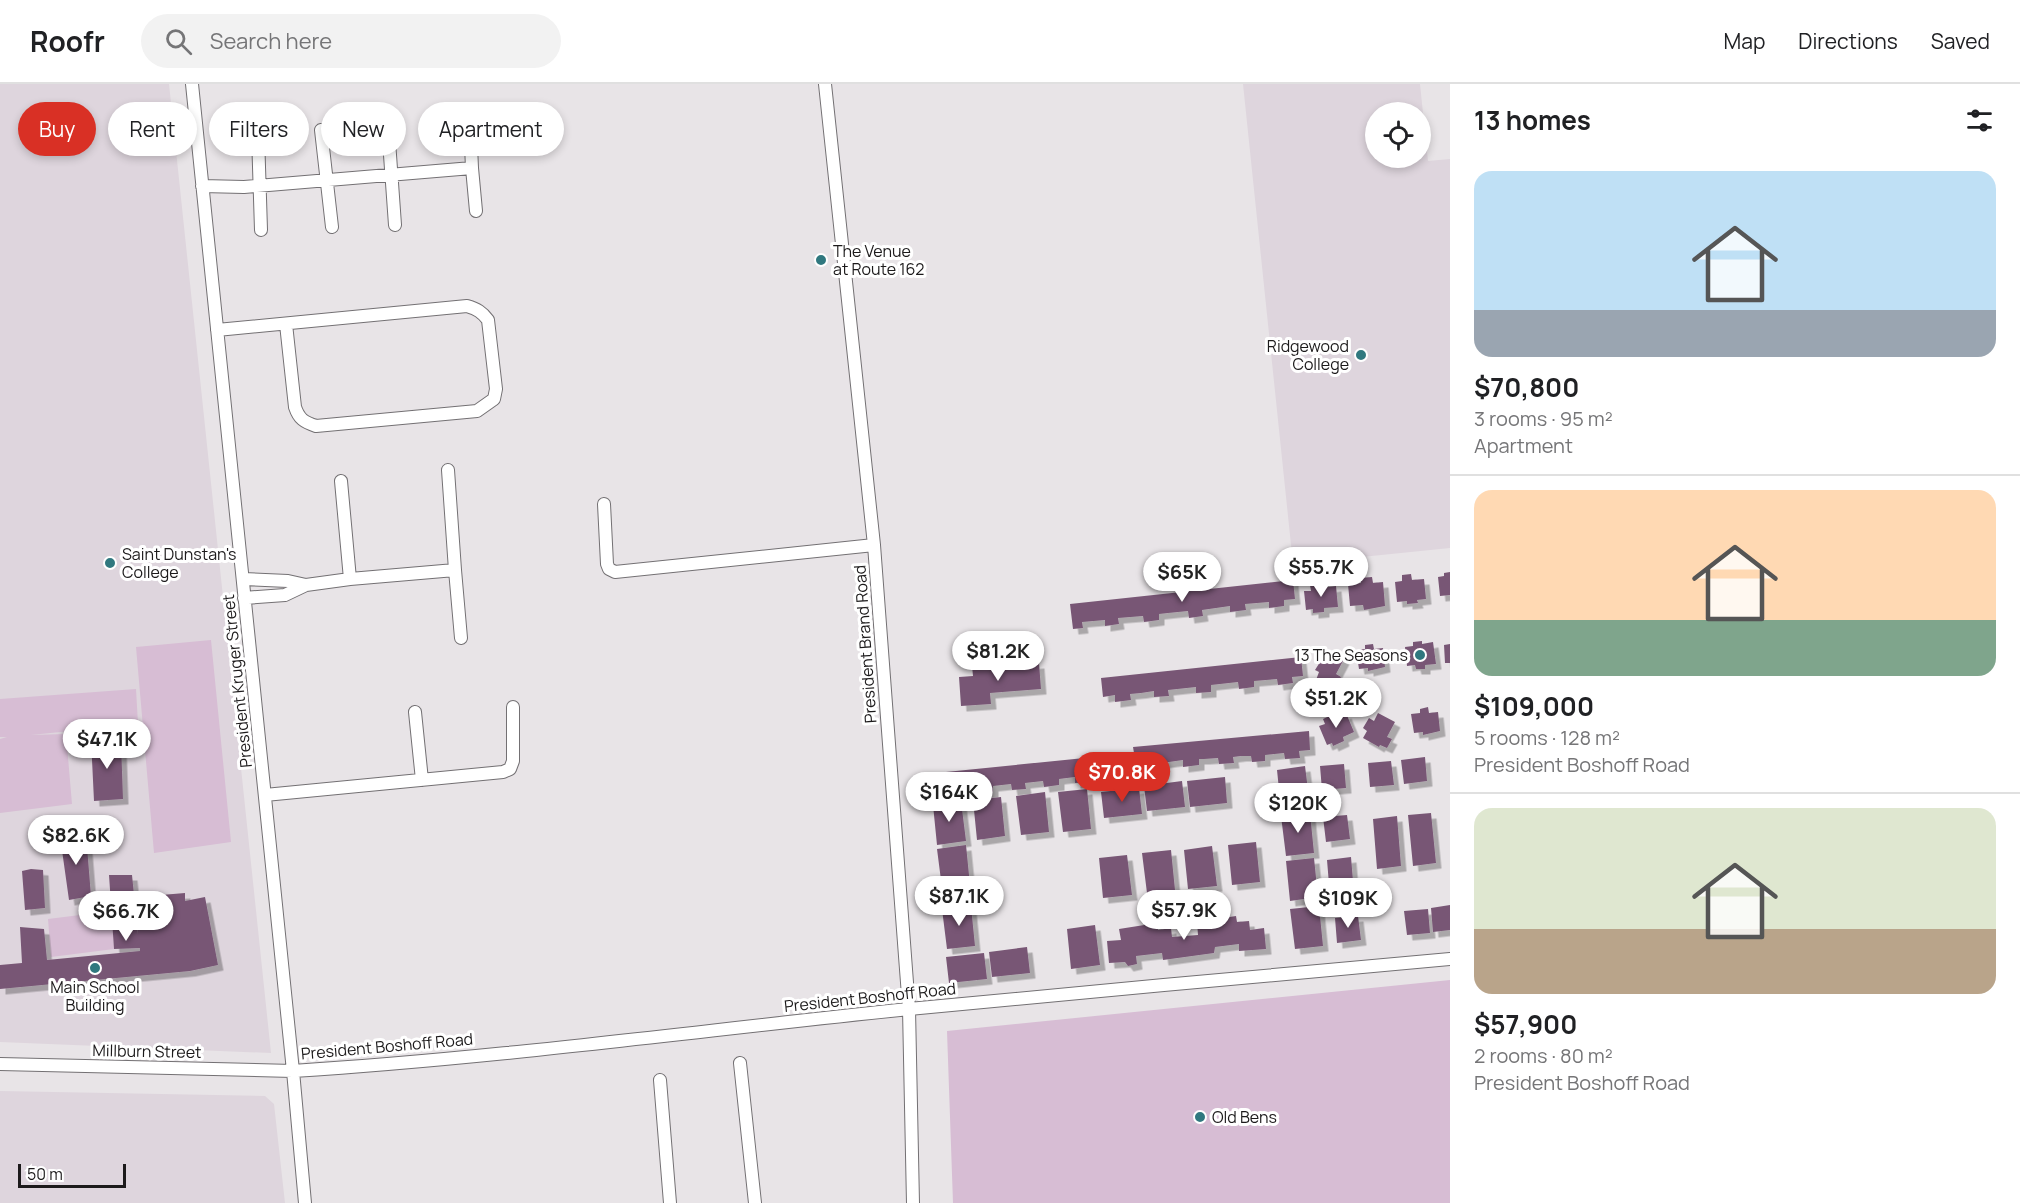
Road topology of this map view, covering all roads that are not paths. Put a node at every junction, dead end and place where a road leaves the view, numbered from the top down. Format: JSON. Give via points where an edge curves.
{"nodes":[{"id":1,"x":192,"y":84,"type":"edge"},
{"id":2,"x":825,"y":84,"type":"edge"},
{"id":3,"x":259,"y":156,"type":"edge"},
{"id":4,"x":324,"y":156,"type":"edge"},
{"id":5,"x":390,"y":156,"type":"edge"},
{"id":6,"x":471,"y":156,"type":"edge"},
{"id":7,"x":472,"y":168,"type":"junction"},
{"id":8,"x":391,"y":174,"type":"junction"},
{"id":9,"x":327,"y":180,"type":"junction"},
{"id":10,"x":202,"y":186,"type":"junction"},
{"id":11,"x":260,"y":186,"type":"junction"},
{"id":12,"x":476,"y":211,"type":"dead end"},
{"id":13,"x":395,"y":225,"type":"dead end"},
{"id":14,"x":332,"y":227,"type":"dead end"},
{"id":15,"x":261,"y":230,"type":"dead end"},
{"id":16,"x":286,"y":324,"type":"junction"},
{"id":17,"x":217,"y":330,"type":"junction"},
{"id":18,"x":448,"y":470,"type":"dead end"},
{"id":19,"x":341,"y":481,"type":"dead end"},
{"id":20,"x":604,"y":504,"type":"dead end"},
{"id":21,"x":874,"y":545,"type":"junction"},
{"id":22,"x":454,"y":570,"type":"junction"},
{"id":23,"x":243,"y":579,"type":"junction"},
{"id":24,"x":350,"y":579,"type":"junction"},
{"id":25,"x":306,"y":585,"type":"junction"},
{"id":26,"x":244,"y":598,"type":"junction"},
{"id":27,"x":461,"y":638,"type":"dead end"},
{"id":28,"x":513,"y":707,"type":"dead end"},
{"id":29,"x":416,"y":712,"type":"dead end"},
{"id":30,"x":422,"y":780,"type":"junction"},
{"id":31,"x":265,"y":795,"type":"junction"},
{"id":32,"x":1450,"y":959,"type":"edge"},
{"id":33,"x":909,"y":1009,"type":"junction"},
{"id":34,"x":740,"y":1062,"type":"dead end"},
{"id":35,"x":0,"y":1064,"type":"edge"},
{"id":36,"x":293,"y":1071,"type":"junction"},
{"id":37,"x":660,"y":1080,"type":"dead end"},
{"id":38,"x":305,"y":1203,"type":"edge"},
{"id":39,"x":670,"y":1203,"type":"edge"},
{"id":40,"x":755,"y":1203,"type":"edge"},
{"id":41,"x":913,"y":1203,"type":"edge"}],
"edges":[{"from":1,"to":10,"type":"street","name":"President Kruger Street"},
{"from":2,"to":21,"type":"street","name":"President Brand Road"},
{"from":3,"to":11,"type":"street"},
{"from":4,"to":9,"type":"street"},
{"from":5,"to":8,"type":"street"},
{"from":6,"to":7,"type":"street"},
{"from":7,"to":8,"type":"street"},
{"from":7,"to":12,"type":"street"},
{"from":8,"to":9,"type":"street"},
{"from":8,"to":13,"type":"street"},
{"from":9,"to":11,"type":"street"},
{"from":9,"to":14,"type":"street"},
{"from":10,"to":11,"type":"street"},
{"from":10,"to":17,"type":"street","name":"President Kruger Street"},
{"from":11,"to":15,"type":"street"},
{"from":16,"to":16,"type":"street","via":[[475,308],[488,320],[494,399],[477,411],[316,426],[304,422],[298,418],[295,407]]},
{"from":16,"to":17,"type":"street"},
{"from":17,"to":23,"type":"street","name":"President Kruger Street"},
{"from":18,"to":22,"type":"street"},
{"from":19,"to":24,"type":"street"},
{"from":20,"to":21,"type":"street","via":[[607,564],[615,572]]},
{"from":21,"to":33,"type":"street","name":"President Brand Road"},
{"from":22,"to":24,"type":"street"},
{"from":22,"to":27,"type":"street"},
{"from":23,"to":25,"type":"street"},
{"from":23,"to":26,"type":"street","name":"President Kruger Street"},
{"from":24,"to":25,"type":"street"},
{"from":25,"to":26,"type":"street","via":[[285,595]]},
{"from":26,"to":31,"type":"street","name":"President Kruger Street"},
{"from":28,"to":30,"type":"street","via":[[510,769]]},
{"from":29,"to":30,"type":"street"},
{"from":30,"to":31,"type":"street"},
{"from":31,"to":36,"type":"street","name":"President Kruger Street"},
{"from":32,"to":33,"type":"street","name":"President Boshoff Road"},
{"from":33,"to":36,"type":"street","name":"President Boshoff Road","via":[[416,1062]]},
{"from":33,"to":41,"type":"street","name":"President Brand Road"},
{"from":34,"to":40,"type":"street"},
{"from":35,"to":36,"type":"street","name":"Millburn Street"},
{"from":36,"to":38,"type":"street","name":"President Kruger Street"},
{"from":37,"to":39,"type":"street"}]}
